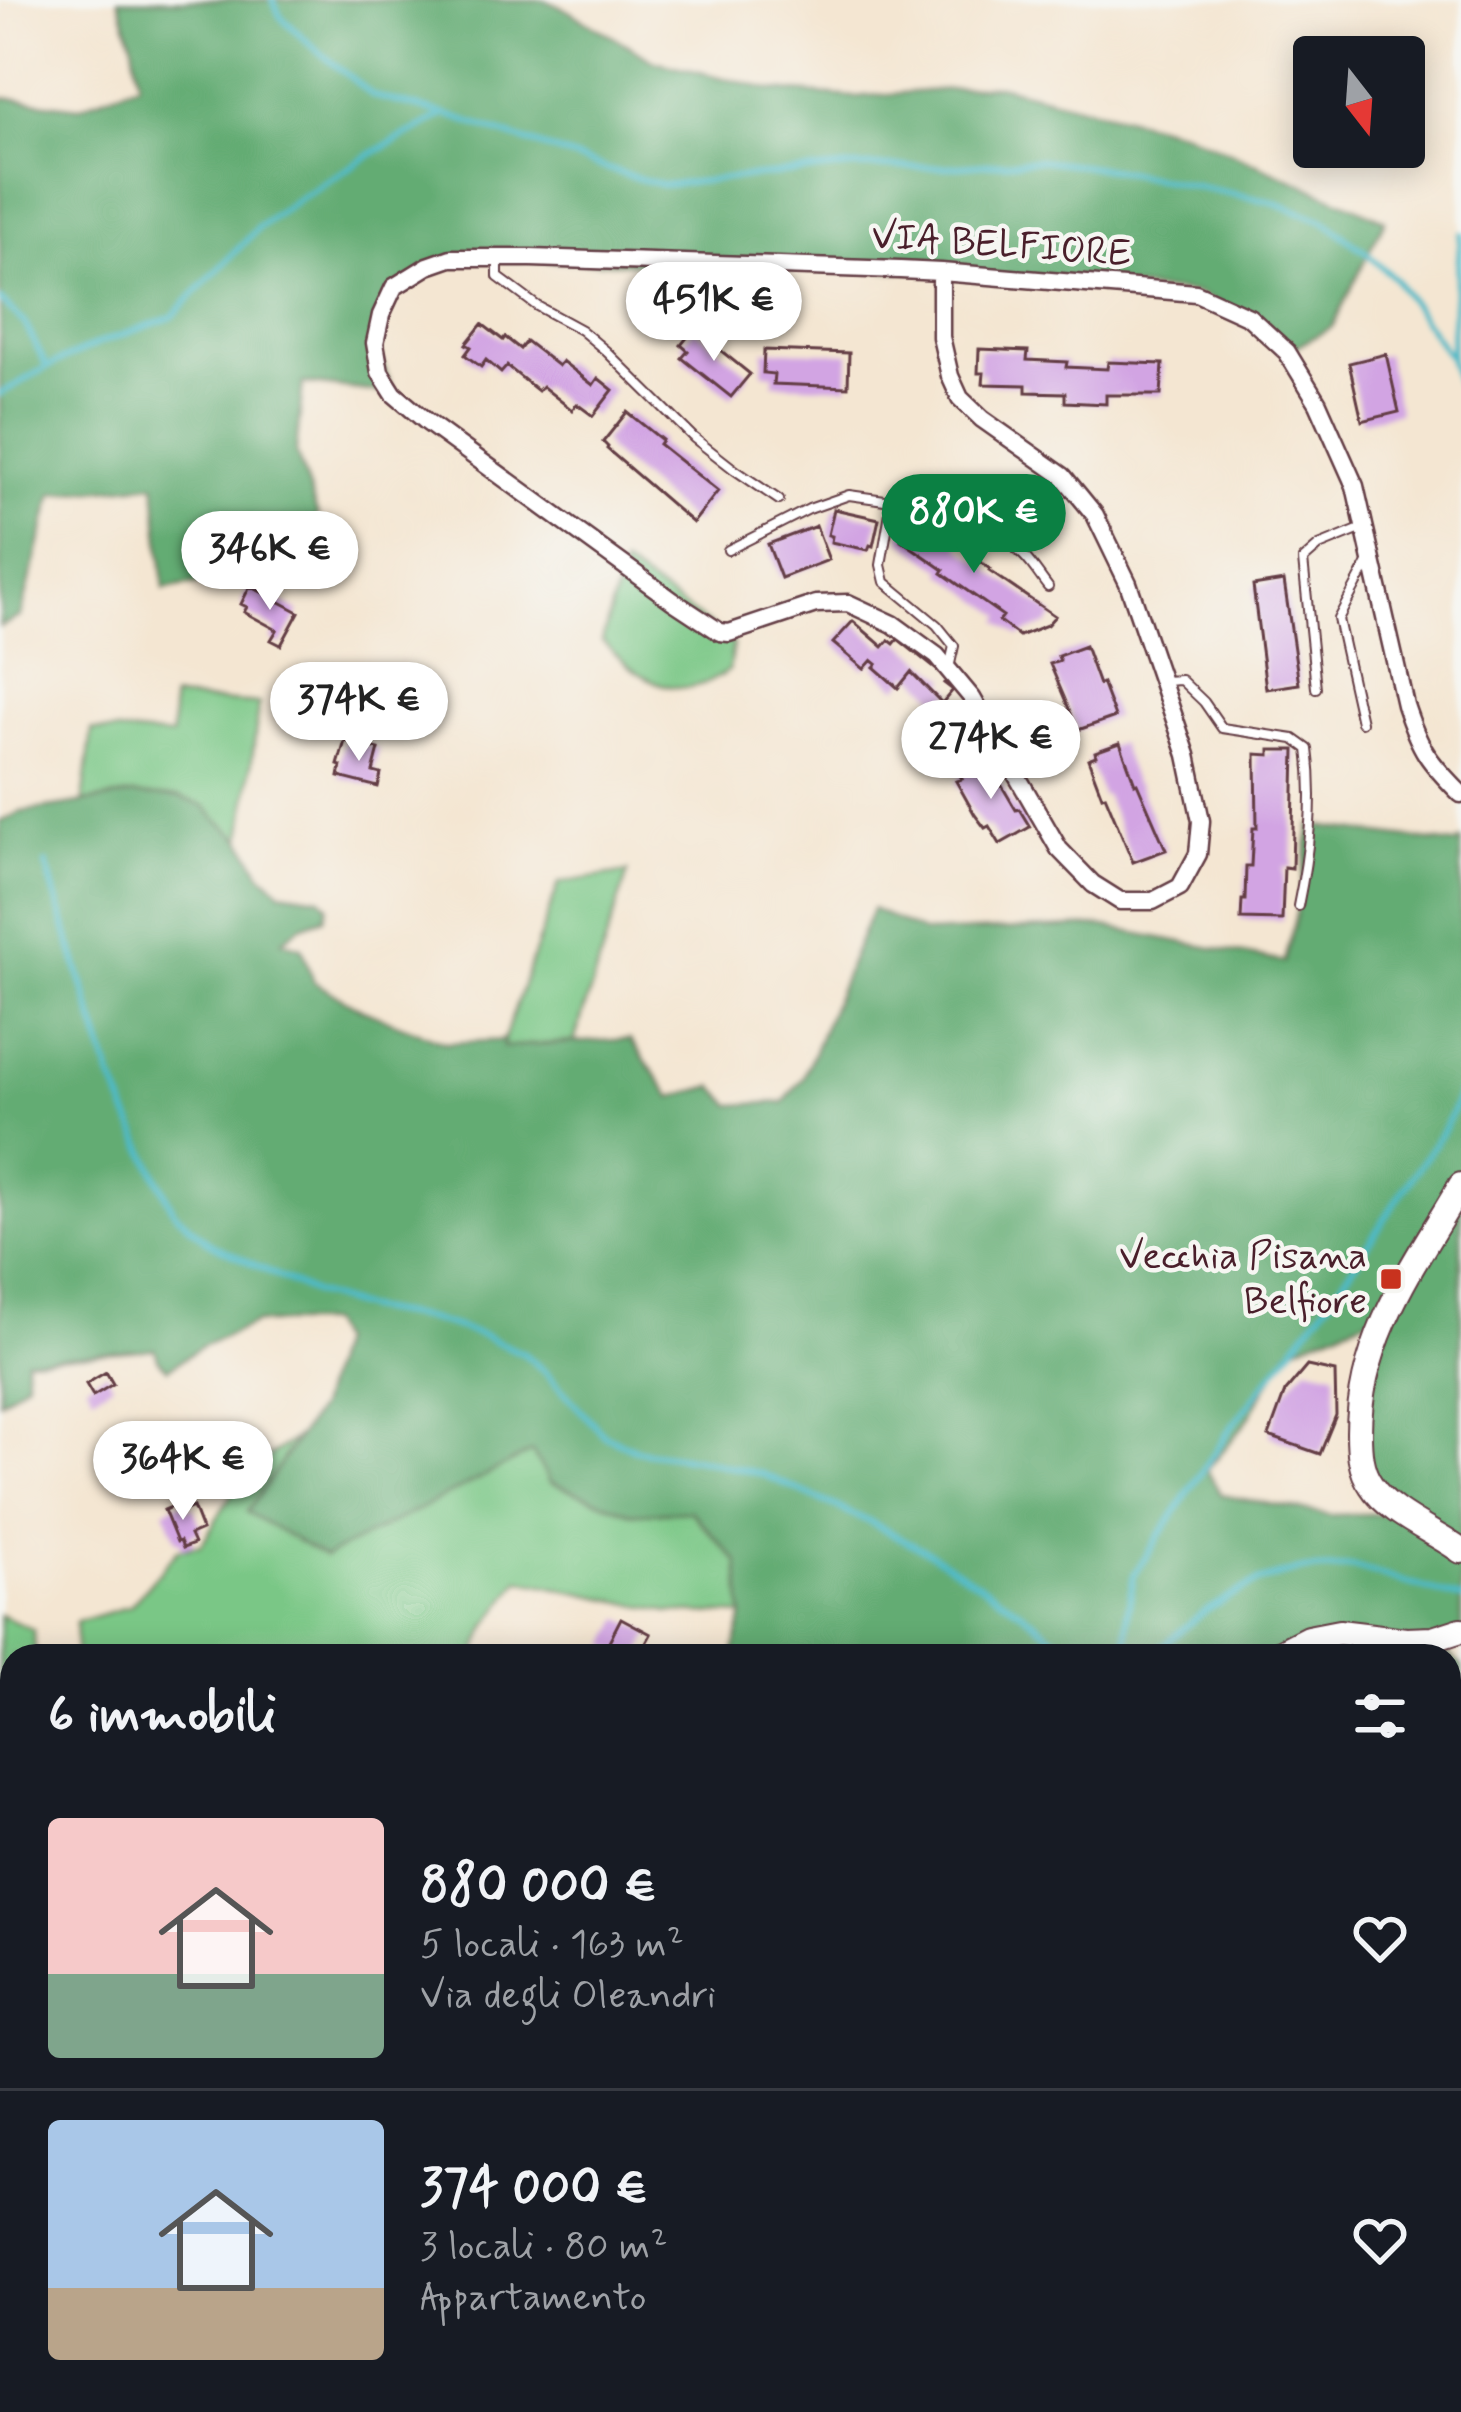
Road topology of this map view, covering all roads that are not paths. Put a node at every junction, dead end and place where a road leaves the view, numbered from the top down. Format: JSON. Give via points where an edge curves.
{"nodes":[{"id":1,"x":498,"y":259,"type":"junction"},
{"id":2,"x":941,"y":272,"type":"junction"},
{"id":3,"x":779,"y":500,"type":"dead end"},
{"id":4,"x":892,"y":501,"type":"junction"},
{"id":5,"x":1365,"y":527,"type":"junction"},
{"id":6,"x":728,"y":550,"type":"dead end"},
{"id":7,"x":1371,"y":556,"type":"junction"},
{"id":8,"x":1048,"y":587,"type":"dead end"},
{"id":9,"x":949,"y":670,"type":"junction"},
{"id":10,"x":1162,"y":682,"type":"junction"},
{"id":11,"x":1316,"y":688,"type":"dead end"},
{"id":12,"x":1360,"y":722,"type":"dead end"},
{"id":13,"x":1461,"y":794,"type":"edge"},
{"id":14,"x":1298,"y":906,"type":"dead end"},
{"id":15,"x":1461,"y":1185,"type":"edge"},
{"id":16,"x":1461,"y":1551,"type":"edge"},
{"id":17,"x":1461,"y":1630,"type":"edge"},
{"id":18,"x":1296,"y":1644,"type":"edge"}],
"edges":[{"from":1,"to":2,"type":"street","name":"VIA BELFIORE"},
{"from":1,"to":3,"type":"lane","via":[[498,277],[581,330],[694,437]]},
{"from":1,"to":9,"type":"street","name":"VIA BELFIORE","via":[[451,258],[394,287],[375,343],[394,394],[720,632],[816,604],[848,603],[892,623]]},
{"from":2,"to":5,"type":"street","name":"VIA BELFIORE","via":[[1196,293],[1249,317],[1288,352],[1318,403]]},
{"from":2,"to":10,"type":"street","via":[[941,337],[960,398],[1063,476],[1095,514]]},
{"from":4,"to":6,"type":"lane","via":[[849,495]]},
{"from":4,"to":8,"type":"lane","via":[[961,514],[1024,555]]},
{"from":4,"to":9,"type":"lane","via":[[885,582],[954,646]]},
{"from":5,"to":7,"type":"street","name":"VIA BELFIORE"},
{"from":5,"to":11,"type":"lane","via":[[1303,560]]},
{"from":7,"to":12,"type":"lane","via":[[1338,619]]},
{"from":7,"to":13,"type":"street","name":"VIA BELFIORE","via":[[1416,739]]},
{"from":9,"to":10,"type":"street","via":[[1059,849],[1120,901],[1153,901],[1180,887],[1198,854],[1201,821]]},
{"from":10,"to":14,"type":"lane","via":[[1181,680],[1222,728],[1294,739],[1308,749],[1311,825]]},
{"from":15,"to":16,"type":"main road","via":[[1380,1326],[1359,1418],[1359,1454],[1371,1486]]},
{"from":17,"to":18,"type":"main road","via":[[1406,1640],[1340,1632]]}]}
